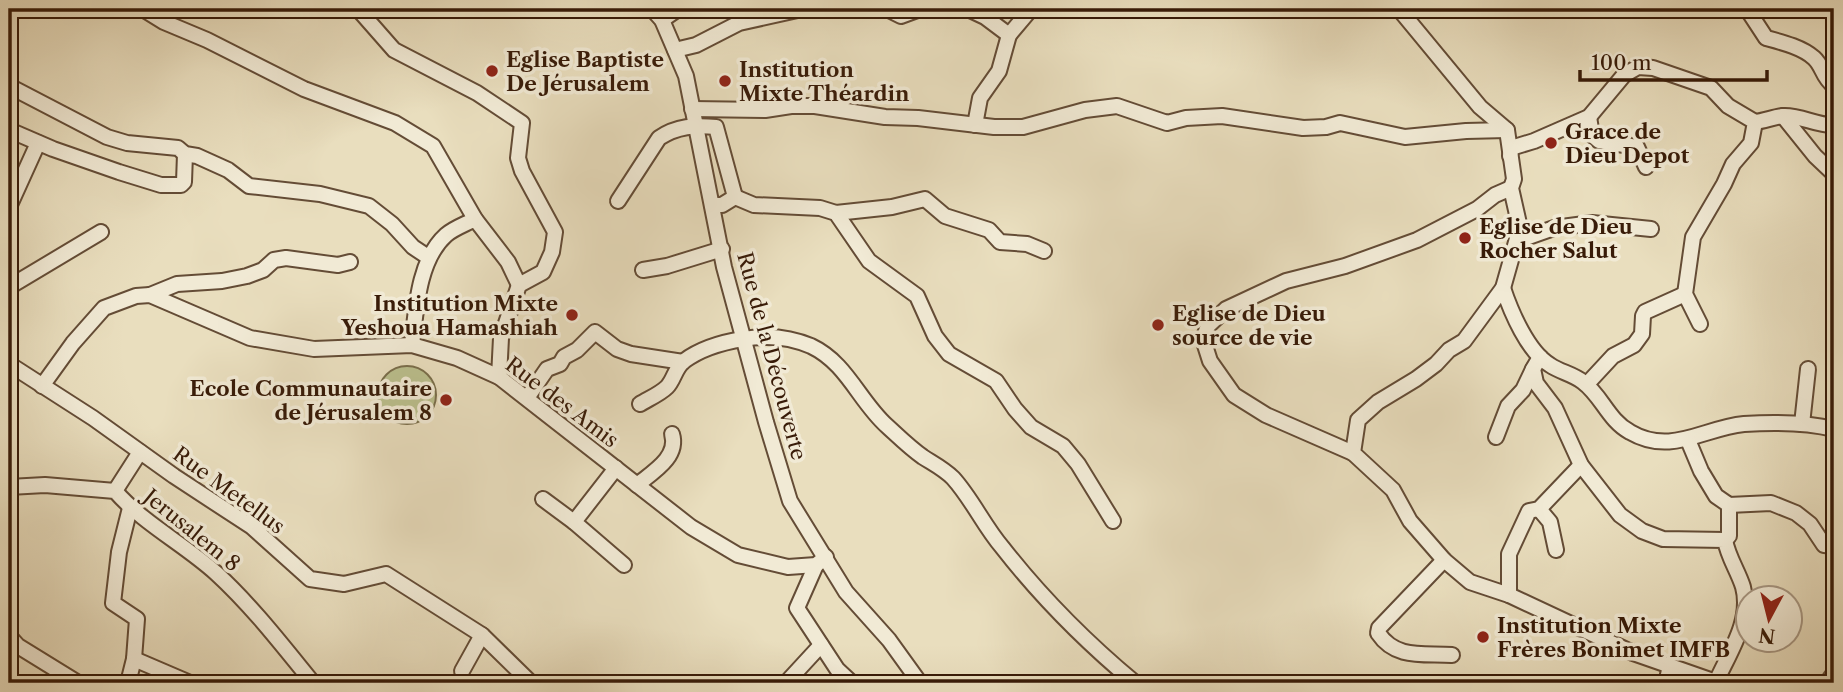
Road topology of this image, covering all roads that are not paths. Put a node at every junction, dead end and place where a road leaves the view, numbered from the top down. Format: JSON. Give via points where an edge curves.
{"nodes":[{"id":1,"x":143,"y":9,"type":"edge"},
{"id":2,"x":358,"y":9,"type":"edge"},
{"id":3,"x":678,"y":9,"type":"edge"},
{"id":4,"x":802,"y":9,"type":"edge"},
{"id":5,"x":887,"y":9,"type":"edge"},
{"id":6,"x":920,"y":9,"type":"edge"},
{"id":7,"x":968,"y":9,"type":"edge"},
{"id":8,"x":1031,"y":9,"type":"edge"},
{"id":9,"x":1747,"y":9,"type":"edge"},
{"id":10,"x":1407,"y":12,"type":"edge"},
{"id":11,"x":657,"y":14,"type":"edge"},
{"id":12,"x":1009,"y":35,"type":"junction"},
{"id":13,"x":675,"y":50,"type":"junction"},
{"id":14,"x":9,"y":86,"type":"edge"},
{"id":15,"x":1834,"y":86,"type":"edge"},
{"id":16,"x":692,"y":109,"type":"junction"},
{"id":17,"x":1783,"y":116,"type":"junction"},
{"id":18,"x":1589,"y":117,"type":"junction"},
{"id":19,"x":1755,"y":122,"type":"junction"},
{"id":20,"x":695,"y":125,"type":"junction"},
{"id":21,"x":975,"y":125,"type":"junction"},
{"id":22,"x":1834,"y":125,"type":"edge"},
{"id":23,"x":9,"y":130,"type":"edge"},
{"id":24,"x":1507,"y":130,"type":"junction"},
{"id":25,"x":38,"y":143,"type":"junction"},
{"id":26,"x":185,"y":154,"type":"junction"},
{"id":27,"x":1510,"y":156,"type":"junction"},
{"id":28,"x":1646,"y":167,"type":"dead end"},
{"id":29,"x":1834,"y":174,"type":"edge"},
{"id":30,"x":1511,"y":188,"type":"junction"},
{"id":31,"x":735,"y":197,"type":"junction"},
{"id":32,"x":618,"y":201,"type":"dead end"},
{"id":33,"x":712,"y":205,"type":"junction"},
{"id":34,"x":9,"y":207,"type":"edge"},
{"id":35,"x":836,"y":213,"type":"junction"},
{"id":36,"x":475,"y":219,"type":"junction"},
{"id":37,"x":1651,"y":229,"type":"dead end"},
{"id":38,"x":101,"y":233,"type":"dead end"},
{"id":39,"x":1517,"y":241,"type":"junction"},
{"id":40,"x":722,"y":249,"type":"junction"},
{"id":41,"x":1044,"y":251,"type":"dead end"},
{"id":42,"x":428,"y":257,"type":"junction"},
{"id":43,"x":350,"y":262,"type":"dead end"},
{"id":44,"x":643,"y":270,"type":"dead end"},
{"id":45,"x":519,"y":285,"type":"junction"},
{"id":46,"x":9,"y":287,"type":"edge"},
{"id":47,"x":1503,"y":288,"type":"junction"},
{"id":48,"x":1685,"y":293,"type":"junction"},
{"id":49,"x":150,"y":295,"type":"junction"},
{"id":50,"x":1700,"y":324,"type":"dead end"},
{"id":51,"x":743,"y":339,"type":"junction"},
{"id":52,"x":412,"y":345,"type":"junction"},
{"id":53,"x":684,"y":362,"type":"junction"},
{"id":54,"x":1536,"y":363,"type":"junction"},
{"id":55,"x":9,"y":364,"type":"edge"},
{"id":56,"x":1808,"y":369,"type":"dead end"},
{"id":57,"x":499,"y":377,"type":"junction"},
{"id":58,"x":1587,"y":384,"type":"junction"},
{"id":59,"x":42,"y":386,"type":"junction"},
{"id":60,"x":527,"y":398,"type":"junction"},
{"id":61,"x":640,"y":404,"type":"dead end"},
{"id":62,"x":1802,"y":424,"type":"junction"},
{"id":63,"x":1834,"y":429,"type":"edge"},
{"id":64,"x":672,"y":434,"type":"dead end"},
{"id":65,"x":1496,"y":437,"type":"dead end"},
{"id":66,"x":1688,"y":440,"type":"junction"},
{"id":67,"x":140,"y":452,"type":"junction"},
{"id":68,"x":1353,"y":453,"type":"junction"},
{"id":69,"x":1581,"y":465,"type":"junction"},
{"id":70,"x":616,"y":468,"type":"junction"},
{"id":71,"x":637,"y":485,"type":"junction"},
{"id":72,"x":9,"y":487,"type":"edge"},
{"id":73,"x":115,"y":491,"type":"junction"},
{"id":74,"x":543,"y":499,"type":"dead end"},
{"id":75,"x":1728,"y":505,"type":"junction"},
{"id":76,"x":130,"y":508,"type":"junction"},
{"id":77,"x":1539,"y":509,"type":"junction"},
{"id":78,"x":1114,"y":521,"type":"dead end"},
{"id":79,"x":574,"y":522,"type":"junction"},
{"id":80,"x":1725,"y":541,"type":"junction"},
{"id":81,"x":1834,"y":546,"type":"edge"},
{"id":82,"x":1556,"y":550,"type":"dead end"},
{"id":83,"x":1444,"y":560,"type":"junction"},
{"id":84,"x":821,"y":561,"type":"junction"},
{"id":85,"x":624,"y":565,"type":"dead end"},
{"id":86,"x":1509,"y":595,"type":"junction"},
{"id":87,"x":482,"y":635,"type":"junction"},
{"id":88,"x":9,"y":636,"type":"edge"},
{"id":89,"x":821,"y":645,"type":"junction"},
{"id":90,"x":1452,"y":655,"type":"dead end"},
{"id":91,"x":134,"y":659,"type":"junction"},
{"id":92,"x":1670,"y":666,"type":"junction"},
{"id":93,"x":462,"y":671,"type":"dead end"},
{"id":94,"x":1834,"y":673,"type":"edge"},
{"id":95,"x":308,"y":682,"type":"edge"},
{"id":96,"x":1717,"y":682,"type":"edge"},
{"id":97,"x":78,"y":683,"type":"edge"},
{"id":98,"x":128,"y":683,"type":"edge"},
{"id":99,"x":190,"y":683,"type":"edge"},
{"id":100,"x":531,"y":683,"type":"edge"},
{"id":101,"x":786,"y":683,"type":"edge"},
{"id":102,"x":852,"y":683,"type":"edge"},
{"id":103,"x":920,"y":683,"type":"edge"},
{"id":104,"x":1135,"y":683,"type":"edge"},
{"id":105,"x":1666,"y":683,"type":"edge"},
{"id":106,"x":1827,"y":683,"type":"edge"}],
"edges":[{"from":1,"to":36,"type":"street","via":[[304,89],[395,123],[433,146]]},
{"from":2,"to":45,"type":"street","via":[[394,50],[522,122],[518,158],[522,172],[555,232],[543,272]]},
{"from":3,"to":11,"type":"street"},
{"from":4,"to":13,"type":"street","via":[[738,23],[696,45]]},
{"from":5,"to":6,"type":"street","via":[[901,16]]},
{"from":7,"to":12,"type":"street"},
{"from":8,"to":12,"type":"street"},
{"from":9,"to":15,"type":"street","via":[[1766,38],[1815,59]]},
{"from":10,"to":24,"type":"street","via":[[1480,107]]},
{"from":11,"to":13,"type":"street","name":"Rue de la Découverte"},
{"from":12,"to":21,"type":"street","via":[[999,71],[980,98]]},
{"from":13,"to":16,"type":"street","name":"Rue de la Découverte"},
{"from":14,"to":26,"type":"street","via":[[107,137],[178,148]]},
{"from":16,"to":20,"type":"street","name":"Rue de la Découverte"},
{"from":16,"to":21,"type":"street","via":[[815,106]]},
{"from":17,"to":19,"type":"street"},
{"from":17,"to":22,"type":"street"},
{"from":17,"to":29,"type":"street"},
{"from":18,"to":19,"type":"street","via":[[1623,75],[1638,67],[1712,88],[1728,106]]},
{"from":18,"to":27,"type":"street","via":[[1511,148]]},
{"from":18,"to":28,"type":"street","via":[[1592,135],[1599,141],[1637,147]]},
{"from":19,"to":48,"type":"street","via":[[1751,143],[1733,164],[1693,237]]},
{"from":20,"to":31,"type":"street","via":[[716,127]]},
{"from":20,"to":32,"type":"street","via":[[659,138]]},
{"from":20,"to":33,"type":"street","name":"Rue de la Découverte"},
{"from":21,"to":24,"type":"street","via":[[1023,127],[1117,106],[1167,122],[1222,116],[1303,128],[1340,123],[1405,137]]},
{"from":23,"to":25,"type":"street"},
{"from":24,"to":27,"type":"street"},
{"from":25,"to":26,"type":"street","via":[[161,185],[184,182]]},
{"from":25,"to":34,"type":"street"},
{"from":26,"to":42,"type":"street","via":[[228,170],[249,186],[369,206]]},
{"from":27,"to":30,"type":"street"},
{"from":30,"to":39,"type":"street","via":[[1520,229]]},
{"from":30,"to":68,"type":"street","via":[[1418,240],[1286,281],[1226,309],[1208,326],[1203,339],[1210,361],[1234,395],[1266,415]]},
{"from":31,"to":33,"type":"street"},
{"from":31,"to":35,"type":"street","via":[[754,205]]},
{"from":33,"to":40,"type":"street","name":"Rue de la Découverte"},
{"from":35,"to":41,"type":"street","via":[[925,199],[945,216],[989,230],[1000,242]]},
{"from":35,"to":78,"type":"street","via":[[869,261],[917,296],[935,336],[949,354],[996,382],[1031,427],[1063,446]]},
{"from":36,"to":42,"type":"street","via":[[447,234]]},
{"from":36,"to":45,"type":"street","via":[[508,262]]},
{"from":37,"to":39,"type":"street","via":[[1592,223],[1554,228]]},
{"from":38,"to":46,"type":"street"},
{"from":39,"to":47,"type":"street"},
{"from":40,"to":44,"type":"street"},
{"from":40,"to":51,"type":"street","name":"Rue de la Découverte"},
{"from":42,"to":52,"type":"street"},
{"from":43,"to":49,"type":"street","via":[[338,265],[286,258],[247,276],[177,284]]},
{"from":45,"to":57,"type":"street","via":[[500,338]]},
{"from":47,"to":54,"type":"street"},
{"from":47,"to":68,"type":"street","via":[[1464,341],[1358,420]]},
{"from":48,"to":50,"type":"street"},
{"from":48,"to":58,"type":"street","via":[[1645,312],[1642,334],[1634,345],[1613,356]]},
{"from":49,"to":52,"type":"street","name":"Rue des Amis","via":[[250,338],[286,345],[340,350]]},
{"from":49,"to":59,"type":"street","via":[[104,308]]},
{"from":51,"to":53,"type":"street","via":[[702,351]]},
{"from":51,"to":84,"type":"street","name":"Rue de la Découverte","via":[[790,501]]},
{"from":51,"to":104,"type":"street","via":[[793,340],[833,361],[885,425],[943,468],[1004,551],[1086,639]]},
{"from":52,"to":57,"type":"street","name":"Rue des Amis"},
{"from":53,"to":60,"type":"street","via":[[631,354],[595,332],[560,364],[547,369]]},
{"from":53,"to":61,"type":"street","via":[[668,386]]},
{"from":54,"to":58,"type":"street"},
{"from":54,"to":65,"type":"street","via":[[1523,390],[1508,406]]},
{"from":54,"to":69,"type":"street","via":[[1536,383],[1555,408]]},
{"from":55,"to":59,"type":"street","name":"Rue Metellus"},
{"from":56,"to":62,"type":"street"},
{"from":57,"to":60,"type":"street","name":"Rue des Amis"},
{"from":58,"to":66,"type":"street","via":[[1628,431],[1662,442]]},
{"from":59,"to":67,"type":"street","name":"Rue Metellus"},
{"from":60,"to":70,"type":"street","name":"Rue des Amis"},
{"from":62,"to":63,"type":"street"},
{"from":62,"to":66,"type":"street","via":[[1741,425]]},
{"from":64,"to":71,"type":"street","via":[[675,443],[669,457]]},
{"from":66,"to":75,"type":"street","via":[[1716,496]]},
{"from":67,"to":73,"type":"street"},
{"from":67,"to":87,"type":"street","name":"Rue Metellus","via":[[252,527],[310,579],[344,584],[386,574]]},
{"from":68,"to":83,"type":"street","via":[[1393,490],[1410,521]]},
{"from":69,"to":77,"type":"street"},
{"from":69,"to":80,"type":"street","via":[[1620,515],[1642,531],[1663,539]]},
{"from":70,"to":71,"type":"street","name":"Rue des Amis"},
{"from":70,"to":79,"type":"street"},
{"from":71,"to":84,"type":"street","name":"Rue des Amis","via":[[691,527],[738,555],[789,567]]},
{"from":72,"to":73,"type":"street","name":"Jerusalem 8"},
{"from":73,"to":76,"type":"street","name":"Jerusalem 8"},
{"from":74,"to":79,"type":"street"},
{"from":75,"to":80,"type":"street","via":[[1729,537]]},
{"from":75,"to":81,"type":"street","via":[[1771,503],[1796,513],[1824,545]]},
{"from":76,"to":91,"type":"street","via":[[113,603],[137,619]]},
{"from":76,"to":95,"type":"street","name":"Jerusalem 8","via":[[215,572],[267,626]]},
{"from":77,"to":82,"type":"street","via":[[1550,522]]},
{"from":77,"to":86,"type":"street","via":[[1529,511],[1509,554]]},
{"from":79,"to":85,"type":"street"},
{"from":80,"to":96,"type":"street","via":[[1746,599],[1745,618]]},
{"from":83,"to":86,"type":"street","via":[[1470,582]]},
{"from":83,"to":90,"type":"street","via":[[1378,633],[1398,652]]},
{"from":84,"to":89,"type":"street","via":[[797,608]]},
{"from":84,"to":103,"type":"street","name":"Rue de la Découverte"},
{"from":86,"to":92,"type":"street"},
{"from":87,"to":93,"type":"street"},
{"from":87,"to":100,"type":"street","name":"Rue Metellus"},
{"from":88,"to":97,"type":"street"},
{"from":89,"to":101,"type":"street"},
{"from":89,"to":102,"type":"street","via":[[836,669]]},
{"from":91,"to":98,"type":"street"},
{"from":91,"to":99,"type":"street"},
{"from":92,"to":96,"type":"street"},
{"from":92,"to":105,"type":"street"},
{"from":94,"to":106,"type":"street"}]}
